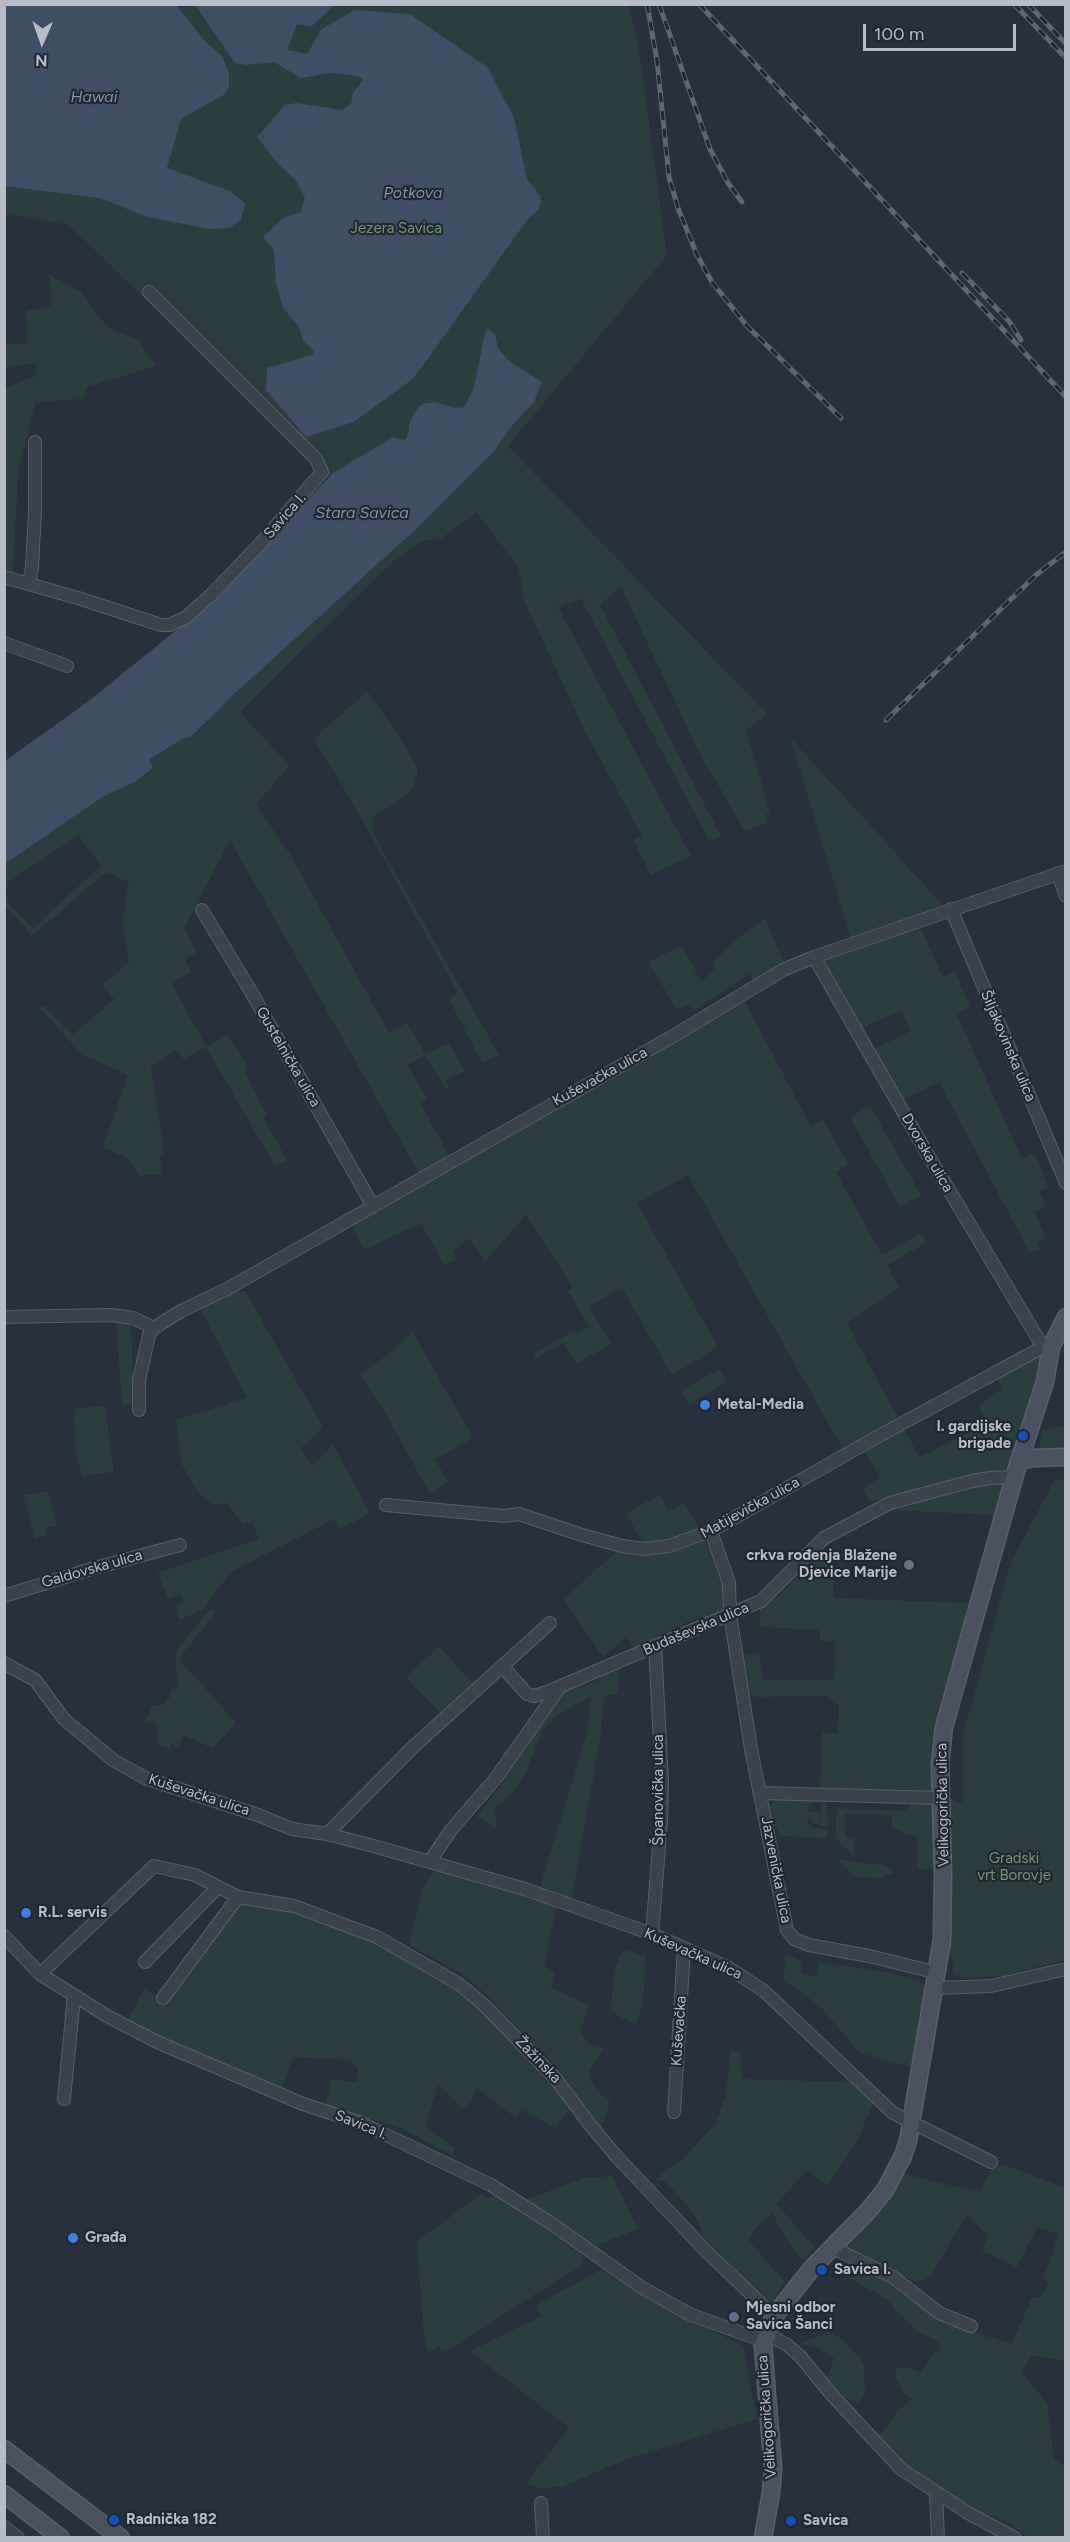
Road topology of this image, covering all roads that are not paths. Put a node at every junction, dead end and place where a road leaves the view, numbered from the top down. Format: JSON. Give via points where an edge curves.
{"nodes":[{"id":1,"x":149,"y":292,"type":"dead end"},
{"id":2,"x":35,"y":442,"type":"dead end"},
{"id":3,"x":4,"y":577,"type":"edge"},
{"id":4,"x":29,"y":583,"type":"junction"},
{"id":5,"x":4,"y":643,"type":"edge"},
{"id":6,"x":68,"y":666,"type":"dead end"},
{"id":7,"x":1062,"y":872,"type":"edge"},
{"id":8,"x":1065,"y":896,"type":"edge"},
{"id":9,"x":951,"y":909,"type":"junction"},
{"id":10,"x":202,"y":910,"type":"dead end"},
{"id":11,"x":814,"y":957,"type":"junction"},
{"id":12,"x":1065,"y":1183,"type":"edge"},
{"id":13,"x":373,"y":1206,"type":"junction"},
{"id":14,"x":4,"y":1317,"type":"edge"},
{"id":15,"x":1065,"y":1317,"type":"edge"},
{"id":16,"x":154,"y":1328,"type":"junction"},
{"id":17,"x":1047,"y":1347,"type":"junction"},
{"id":18,"x":139,"y":1410,"type":"dead end"},
{"id":19,"x":1065,"y":1457,"type":"edge"},
{"id":20,"x":1019,"y":1461,"type":"junction"},
{"id":21,"x":1014,"y":1478,"type":"junction"},
{"id":22,"x":386,"y":1505,"type":"dead end"},
{"id":23,"x":711,"y":1531,"type":"junction"},
{"id":24,"x":180,"y":1545,"type":"dead end"},
{"id":25,"x":4,"y":1596,"type":"edge"},
{"id":26,"x":730,"y":1614,"type":"junction"},
{"id":27,"x":550,"y":1623,"type":"dead end"},
{"id":28,"x":656,"y":1645,"type":"junction"},
{"id":29,"x":4,"y":1663,"type":"edge"},
{"id":30,"x":503,"y":1667,"type":"junction"},
{"id":31,"x":560,"y":1687,"type":"junction"},
{"id":32,"x":761,"y":1793,"type":"junction"},
{"id":33,"x":941,"y":1798,"type":"junction"},
{"id":34,"x":327,"y":1834,"type":"junction"},
{"id":35,"x":430,"y":1862,"type":"junction"},
{"id":36,"x":218,"y":1887,"type":"junction"},
{"id":37,"x":238,"y":1897,"type":"junction"},
{"id":38,"x":652,"y":1934,"type":"junction"},
{"id":39,"x":4,"y":1936,"type":"edge"},
{"id":40,"x":684,"y":1949,"type":"junction"},
{"id":41,"x":145,"y":1962,"type":"dead end"},
{"id":42,"x":1065,"y":1969,"type":"edge"},
{"id":43,"x":40,"y":1974,"type":"junction"},
{"id":44,"x":937,"y":1980,"type":"junction"},
{"id":45,"x":74,"y":1996,"type":"junction"},
{"id":46,"x":163,"y":1998,"type":"dead end"},
{"id":47,"x":64,"y":2099,"type":"dead end"},
{"id":48,"x":674,"y":2112,"type":"dead end"},
{"id":49,"x":912,"y":2123,"type":"junction"},
{"id":50,"x":991,"y":2162,"type":"dead end"},
{"id":51,"x":833,"y":2248,"type":"junction"},
{"id":52,"x":774,"y":2316,"type":"junction"},
{"id":53,"x":971,"y":2326,"type":"dead end"},
{"id":54,"x":765,"y":2337,"type":"junction"},
{"id":55,"x":4,"y":2449,"type":"edge"},
{"id":56,"x":936,"y":2493,"type":"junction"},
{"id":57,"x":4,"y":2494,"type":"edge"},
{"id":58,"x":541,"y":2503,"type":"dead end"},
{"id":59,"x":4,"y":2527,"type":"edge"},
{"id":60,"x":18,"y":2538,"type":"edge"},
{"id":61,"x":61,"y":2538,"type":"edge"},
{"id":62,"x":121,"y":2538,"type":"edge"},
{"id":63,"x":543,"y":2538,"type":"edge"},
{"id":64,"x":763,"y":2538,"type":"edge"},
{"id":65,"x":938,"y":2538,"type":"edge"},
{"id":66,"x":1015,"y":2538,"type":"edge"}],
"edges":[{"from":1,"to":4,"type":"street","name":"Savica I.","via":[[315,459],[322,472],[260,544],[195,610],[178,621],[161,625]]},
{"from":2,"to":4,"type":"street"},
{"from":3,"to":4,"type":"street","name":"Savica I."},
{"from":5,"to":6,"type":"street"},
{"from":7,"to":8,"type":"street"},
{"from":7,"to":9,"type":"street","name":"Kuševačka ulica"},
{"from":9,"to":11,"type":"street","name":"Kuševačka ulica"},
{"from":9,"to":12,"type":"street","name":"Šiljakovinska ulica"},
{"from":10,"to":13,"type":"street","name":"Gustelnička ulica"},
{"from":11,"to":13,"type":"street","name":"Kuševačka ulica","via":[[772,976]]},
{"from":11,"to":17,"type":"street","name":"Dvorska ulica","via":[[928,1155]]},
{"from":13,"to":16,"type":"street","name":"Kuševačka ulica"},
{"from":14,"to":16,"type":"street","via":[[117,1316]]},
{"from":15,"to":17,"type":"street","name":"Velikogorička ulica"},
{"from":16,"to":18,"type":"street","via":[[140,1368]]},
{"from":17,"to":20,"type":"street","name":"Velikogorička ulica","via":[[1045,1382]]},
{"from":17,"to":23,"type":"street","name":"Matijevička ulica"},
{"from":19,"to":20,"type":"street"},
{"from":20,"to":21,"type":"street","name":"Velikogorička ulica"},
{"from":21,"to":26,"type":"street","name":"Budaševska ulica","via":[[990,1478],[940,1489],[890,1503],[860,1517],[824,1538],[761,1601]]},
{"from":21,"to":33,"type":"street","name":"Velikogorička ulica","via":[[946,1718],[940,1750]]},
{"from":22,"to":23,"type":"street","name":"Matijevička ulica","via":[[504,1516],[519,1514],[607,1543],[644,1549],[669,1546]]},
{"from":23,"to":26,"type":"street","name":"Jazvenička ulica","via":[[727,1571]]},
{"from":24,"to":25,"type":"street","name":"Galdovska ulica"},
{"from":26,"to":28,"type":"street","name":"Budaševska ulica"},
{"from":26,"to":32,"type":"street","name":"Jazvenička ulica"},
{"from":27,"to":30,"type":"street"},
{"from":28,"to":31,"type":"street","name":"Budaševska ulica"},
{"from":28,"to":38,"type":"street","name":"Španovička ulica","via":[[662,1802]]},
{"from":29,"to":34,"type":"street","name":"Kuševačka ulica","via":[[35,1680],[64,1719],[113,1760],[145,1778],[292,1829]]},
{"from":30,"to":31,"type":"street","name":"Budaševska ulica","via":[[531,1695]]},
{"from":30,"to":34,"type":"street","via":[[413,1747]]},
{"from":31,"to":35,"type":"street"},
{"from":32,"to":33,"type":"street","name":"Jazvenička ulica"},
{"from":32,"to":44,"type":"street","name":"Jazvenička ulica","via":[[790,1936],[809,1945],[869,1956]]},
{"from":33,"to":44,"type":"street","name":"Velikogorička ulica","via":[[943,1919]]},
{"from":34,"to":35,"type":"street","name":"Kuševačka ulica"},
{"from":35,"to":38,"type":"street","name":"Kuševačka ulica"},
{"from":36,"to":37,"type":"street","name":"Žažinska"},
{"from":36,"to":41,"type":"street"},
{"from":36,"to":43,"type":"street","name":"Žažinska","via":[[195,1875],[153,1866]]},
{"from":37,"to":46,"type":"street"},
{"from":37,"to":52,"type":"street","name":"Žažinska","via":[[294,1906],[348,1925],[402,1950],[459,1984],[556,2079],[617,2157]]},
{"from":38,"to":40,"type":"street","name":"Kuševačka ulica"},
{"from":39,"to":43,"type":"street","name":"Savica I."},
{"from":40,"to":48,"type":"street","name":"Kuševačka"},
{"from":40,"to":49,"type":"street","name":"Kuševačka ulica","via":[[753,1983],[874,2098]]},
{"from":42,"to":44,"type":"street","via":[[972,1988]]},
{"from":43,"to":45,"type":"street","name":"Savica I."},
{"from":44,"to":49,"type":"street","name":"Velikogorička ulica"},
{"from":45,"to":47,"type":"street"},
{"from":45,"to":54,"type":"street","name":"Savica I.","via":[[157,2042],[303,2104],[361,2123],[491,2185],[641,2287],[703,2320]]},
{"from":49,"to":50,"type":"street","name":"Kuševačka ulica"},
{"from":49,"to":51,"type":"street","name":"Velikogorička ulica","via":[[903,2156],[885,2190]]},
{"from":51,"to":52,"type":"street","name":"Velikogorička ulica"},
{"from":51,"to":53,"type":"street","via":[[892,2277],[939,2313]]},
{"from":52,"to":54,"type":"street","name":"Velikogorička ulica"},
{"from":54,"to":56,"type":"street","name":"Savica I.","via":[[787,2345],[800,2356],[885,2454]]},
{"from":54,"to":64,"type":"street","name":"Velikogorička ulica","via":[[763,2371],[773,2469]]},
{"from":55,"to":62,"type":"street"},
{"from":56,"to":65,"type":"street"},
{"from":56,"to":66,"type":"street","name":"Savica I."},
{"from":57,"to":61,"type":"street"},
{"from":58,"to":63,"type":"street"},
{"from":59,"to":60,"type":"street"}]}
